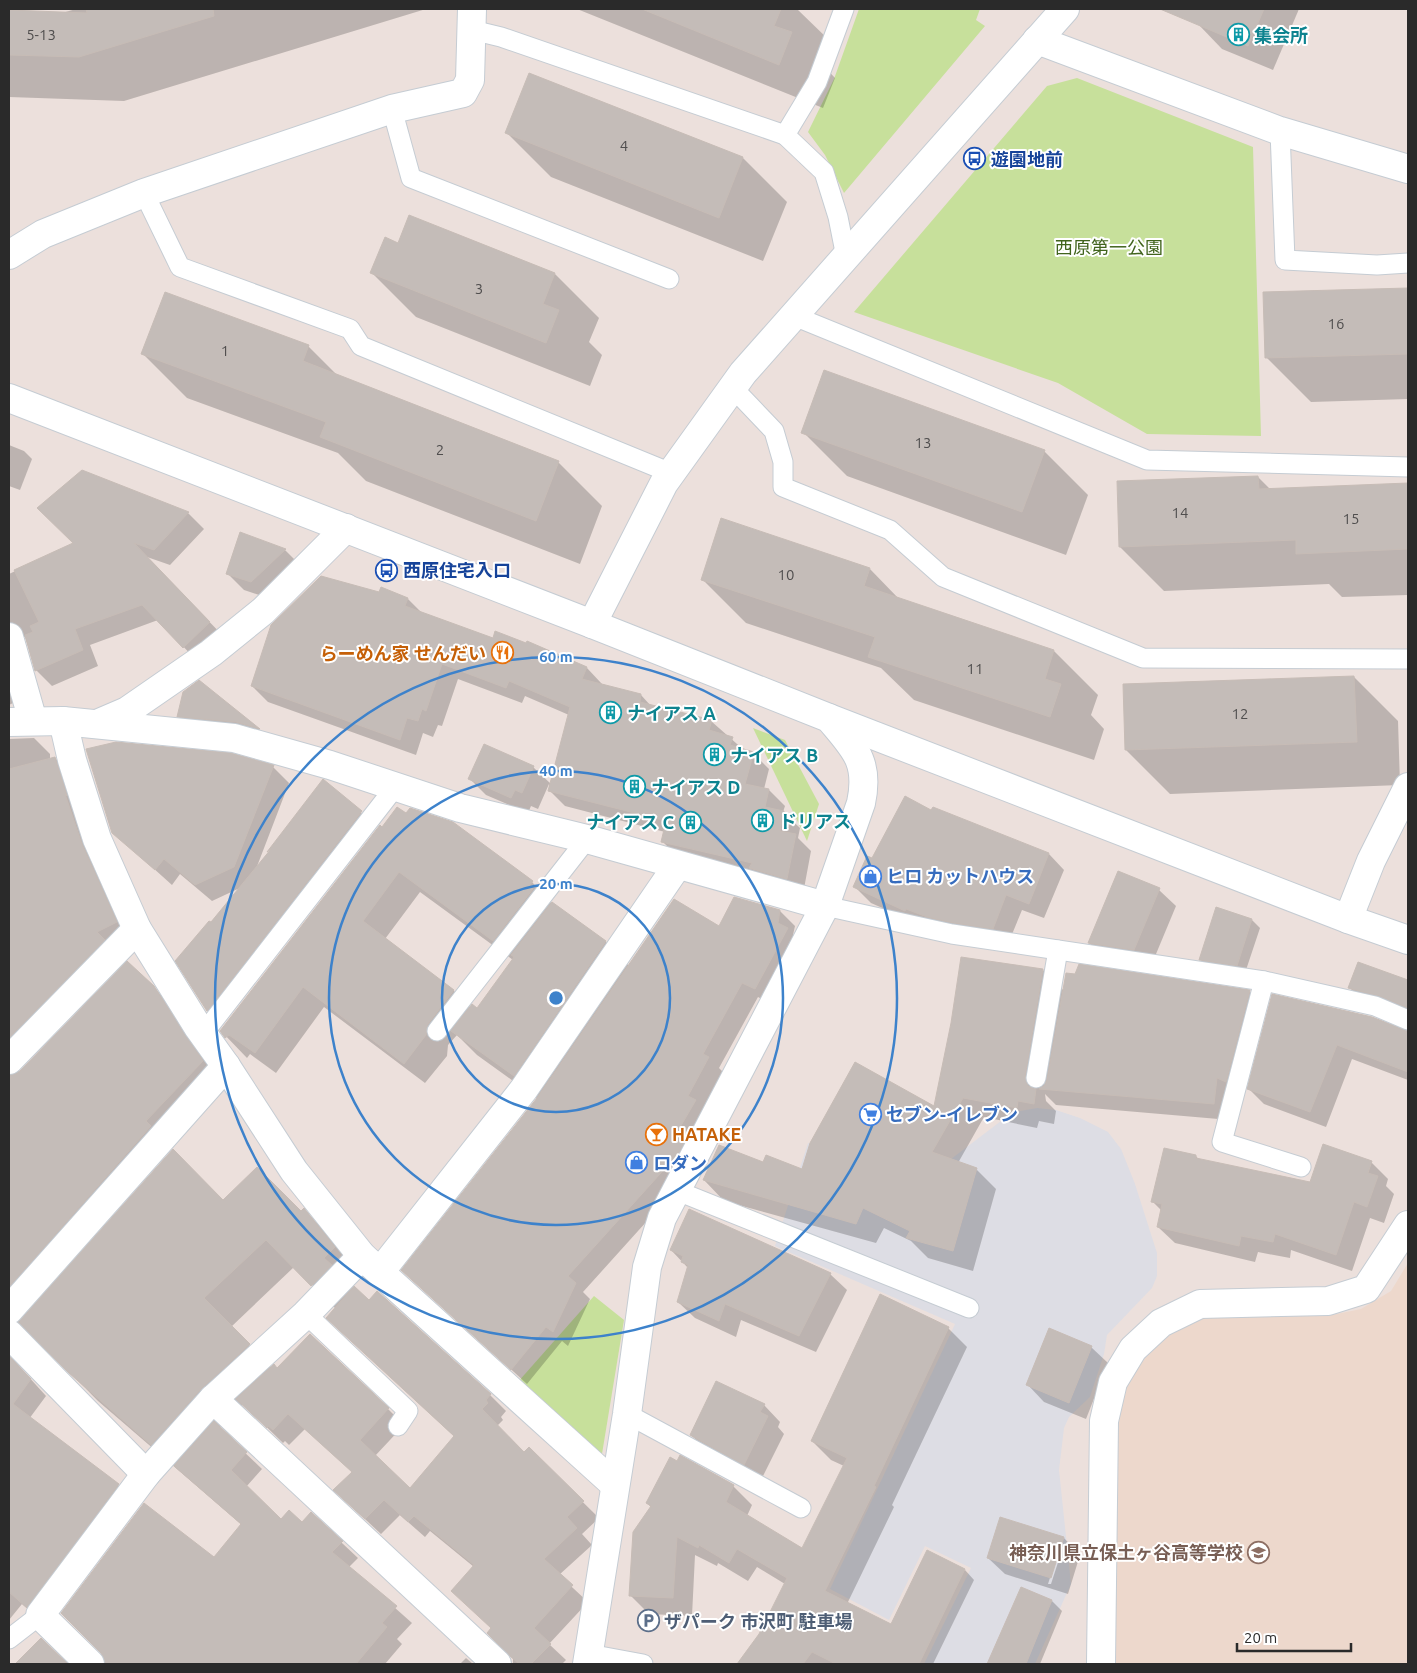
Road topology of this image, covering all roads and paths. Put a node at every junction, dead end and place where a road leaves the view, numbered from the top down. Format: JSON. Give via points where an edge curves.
{"nodes":[{"id":1,"x":844,"y":9,"type":"edge"},
{"id":2,"x":1065,"y":9,"type":"edge"},
{"id":3,"x":472,"y":19,"type":"edge"},
{"id":4,"x":1037,"y":40,"type":"junction"},
{"id":5,"x":392,"y":109,"type":"junction"},
{"id":6,"x":1280,"y":131,"type":"junction"},
{"id":7,"x":785,"y":135,"type":"junction"},
{"id":8,"x":1408,"y":169,"type":"edge"},
{"id":9,"x":144,"y":193,"type":"junction"},
{"id":10,"x":9,"y":255,"type":"edge"},
{"id":11,"x":846,"y":258,"type":"junction"},
{"id":12,"x":1408,"y":263,"type":"edge"},
{"id":13,"x":669,"y":279,"type":"dead end"},
{"id":14,"x":794,"y":316,"type":"junction"},
{"id":15,"x":733,"y":388,"type":"junction"},
{"id":16,"x":9,"y":398,"type":"edge"},
{"id":17,"x":1408,"y":467,"type":"edge"},
{"id":18,"x":671,"y":473,"type":"junction"},
{"id":19,"x":346,"y":528,"type":"junction"},
{"id":20,"x":592,"y":624,"type":"junction"},
{"id":21,"x":9,"y":637,"type":"edge"},
{"id":22,"x":1408,"y":659,"type":"edge"},
{"id":23,"x":829,"y":718,"type":"junction"},
{"id":24,"x":21,"y":722,"type":"edge"},
{"id":25,"x":63,"y":722,"type":"junction"},
{"id":26,"x":98,"y":724,"type":"junction"},
{"id":27,"x":396,"y":786,"type":"junction"},
{"id":28,"x":1408,"y":786,"type":"edge"},
{"id":29,"x":587,"y":839,"type":"junction"},
{"id":30,"x":677,"y":866,"type":"junction"},
{"id":31,"x":826,"y":906,"type":"junction"},
{"id":32,"x":1348,"y":919,"type":"junction"},
{"id":33,"x":137,"y":930,"type":"junction"},
{"id":34,"x":1408,"y":940,"type":"edge"},
{"id":35,"x":1058,"y":950,"type":"junction"},
{"id":36,"x":1264,"y":981,"type":"junction"},
{"id":37,"x":1408,"y":1020,"type":"edge"},
{"id":38,"x":437,"y":1031,"type":"dead end"},
{"id":39,"x":203,"y":1034,"type":"junction"},
{"id":40,"x":9,"y":1060,"type":"edge"},
{"id":41,"x":226,"y":1066,"type":"junction"},
{"id":42,"x":1036,"y":1078,"type":"dead end"},
{"id":43,"x":1301,"y":1167,"type":"dead end"},
{"id":44,"x":675,"y":1190,"type":"junction"},
{"id":45,"x":1408,"y":1225,"type":"edge"},
{"id":46,"x":371,"y":1264,"type":"junction"},
{"id":47,"x":969,"y":1308,"type":"dead end"},
{"id":48,"x":9,"y":1310,"type":"edge"},
{"id":49,"x":306,"y":1314,"type":"junction"},
{"id":50,"x":9,"y":1334,"type":"edge"},
{"id":51,"x":213,"y":1399,"type":"junction"},
{"id":52,"x":628,"y":1414,"type":"junction"},
{"id":53,"x":398,"y":1426,"type":"dead end"},
{"id":54,"x":146,"y":1474,"type":"junction"},
{"id":55,"x":615,"y":1486,"type":"junction"},
{"id":56,"x":801,"y":1508,"type":"dead end"},
{"id":57,"x":40,"y":1615,"type":"junction"},
{"id":58,"x":9,"y":1639,"type":"edge"},
{"id":59,"x":588,"y":1659,"type":"edge"},
{"id":60,"x":90,"y":1664,"type":"edge"},
{"id":61,"x":497,"y":1664,"type":"edge"},
{"id":62,"x":643,"y":1664,"type":"edge"},
{"id":63,"x":1101,"y":1664,"type":"edge"}],
"edges":[{"from":1,"to":7,"type":"lane","via":[[817,82]]},
{"from":2,"to":4,"type":"street"},
{"from":3,"to":5,"type":"street","via":[[470,80],[463,93]]},
{"from":3,"to":7,"type":"lane","via":[[501,38]]},
{"from":4,"to":6,"type":"street"},
{"from":4,"to":11,"type":"street"},
{"from":5,"to":9,"type":"street"},
{"from":5,"to":13,"type":"lane","via":[[411,178]]},
{"from":6,"to":8,"type":"street"},
{"from":6,"to":12,"type":"lane","via":[[1285,260],[1377,265]]},
{"from":7,"to":11,"type":"lane","via":[[824,172]]},
{"from":9,"to":10,"type":"street","via":[[43,234]]},
{"from":9,"to":18,"type":"lane","via":[[180,267],[350,329],[361,346]]},
{"from":11,"to":14,"type":"street"},
{"from":14,"to":15,"type":"street"},
{"from":14,"to":17,"type":"lane","via":[[1147,460]]},
{"from":15,"to":18,"type":"street"},
{"from":15,"to":22,"type":"lane","via":[[774,431],[783,462],[783,487],[890,530],[942,577],[1143,658]]},
{"from":16,"to":19,"type":"street"},
{"from":18,"to":20,"type":"street"},
{"from":19,"to":20,"type":"street"},
{"from":19,"to":26,"type":"street","via":[[263,611],[211,653],[127,711]]},
{"from":20,"to":23,"type":"street"},
{"from":21,"to":24,"type":"street"},
{"from":23,"to":31,"type":"street","via":[[862,762],[864,788]]},
{"from":23,"to":32,"type":"street"},
{"from":24,"to":25,"type":"street"},
{"from":25,"to":26,"type":"street"},
{"from":25,"to":33,"type":"street","via":[[97,839]]},
{"from":26,"to":27,"type":"street","via":[[234,738]]},
{"from":27,"to":29,"type":"street","via":[[460,808]]},
{"from":27,"to":39,"type":"lane"},
{"from":28,"to":32,"type":"street","via":[[1371,861]]},
{"from":29,"to":30,"type":"street"},
{"from":29,"to":38,"type":"lane"},
{"from":30,"to":31,"type":"street"},
{"from":30,"to":46,"type":"street","via":[[524,1089]]},
{"from":31,"to":35,"type":"lane","via":[[952,934]]},
{"from":31,"to":44,"type":"street"},
{"from":32,"to":34,"type":"street"},
{"from":33,"to":39,"type":"street"},
{"from":33,"to":40,"type":"street"},
{"from":35,"to":36,"type":"lane"},
{"from":35,"to":42,"type":"lane"},
{"from":36,"to":37,"type":"lane","via":[[1375,1006]]},
{"from":36,"to":43,"type":"lane","via":[[1222,1142]]},
{"from":39,"to":41,"type":"street"},
{"from":41,"to":46,"type":"street","via":[[294,1171]]},
{"from":41,"to":48,"type":"street"},
{"from":44,"to":47,"type":"lane"},
{"from":44,"to":52,"type":"street","via":[[662,1218],[647,1267]]},
{"from":45,"to":63,"type":"street","via":[[1366,1289],[1328,1301],[1200,1304],[1161,1323],[1133,1349],[1113,1382],[1104,1421]]},
{"from":46,"to":49,"type":"street"},
{"from":46,"to":55,"type":"street"},
{"from":49,"to":51,"type":"street"},
{"from":49,"to":53,"type":"lane","via":[[408,1411]]},
{"from":50,"to":54,"type":"street"},
{"from":51,"to":54,"type":"street"},
{"from":51,"to":61,"type":"street"},
{"from":52,"to":55,"type":"street"},
{"from":52,"to":56,"type":"lane"},
{"from":54,"to":57,"type":"street"},
{"from":55,"to":59,"type":"street"},
{"from":57,"to":58,"type":"lane"},
{"from":57,"to":60,"type":"street"},
{"from":59,"to":62,"type":"lane"}]}
